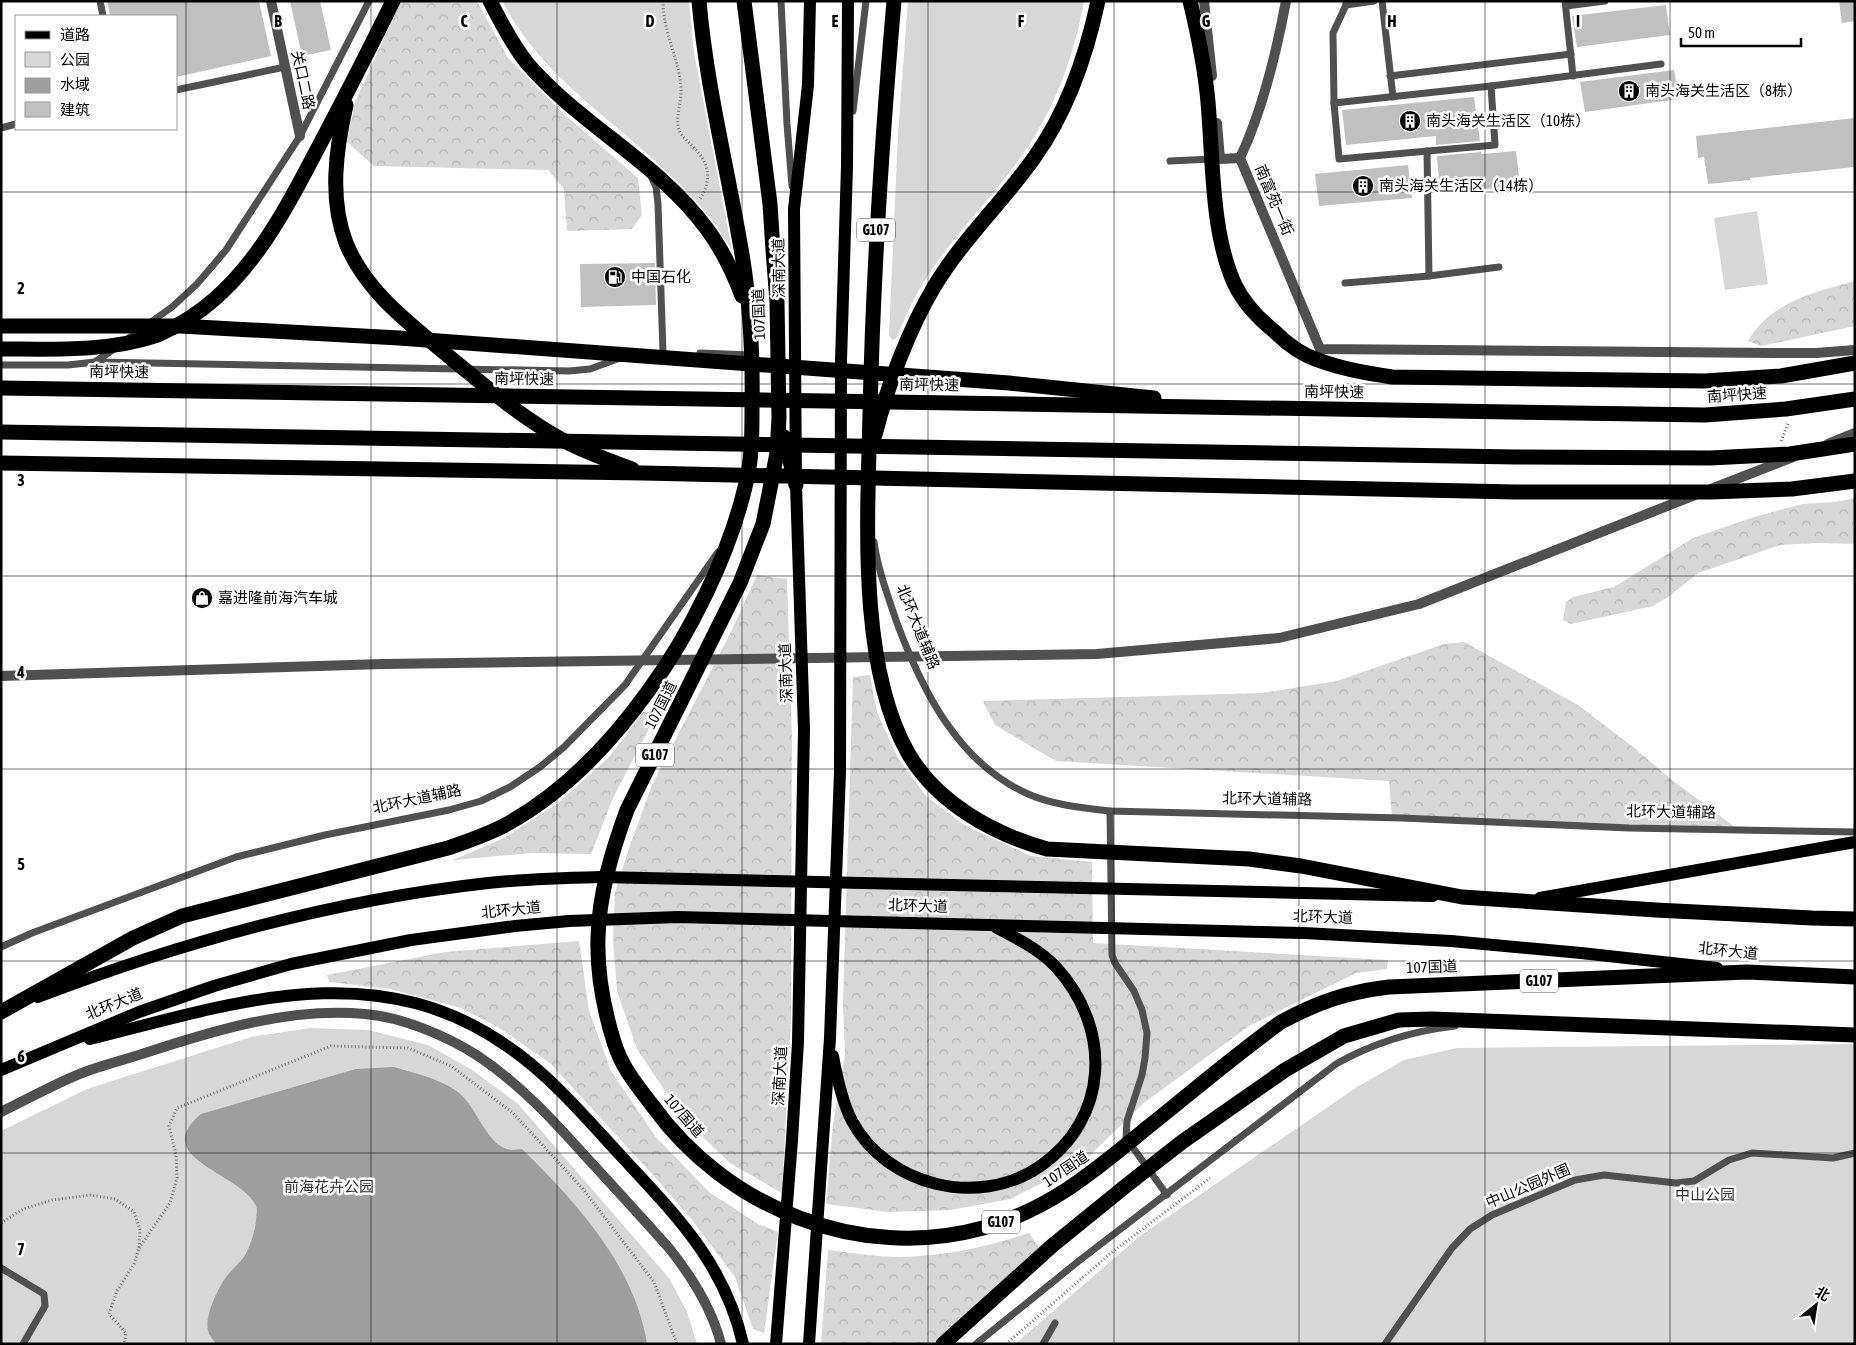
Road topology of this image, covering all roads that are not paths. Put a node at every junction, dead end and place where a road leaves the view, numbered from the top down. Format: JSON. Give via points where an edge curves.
{"nodes":[{"id":1,"x":100,"y":1,"type":"edge"},
{"id":2,"x":271,"y":1,"type":"edge"},
{"id":3,"x":369,"y":1,"type":"edge"},
{"id":4,"x":393,"y":1,"type":"edge"},
{"id":5,"x":490,"y":1,"type":"edge"},
{"id":6,"x":699,"y":1,"type":"edge"},
{"id":7,"x":744,"y":1,"type":"edge"},
{"id":8,"x":782,"y":1,"type":"edge"},
{"id":9,"x":810,"y":1,"type":"edge"},
{"id":10,"x":848,"y":1,"type":"edge"},
{"id":11,"x":866,"y":1,"type":"edge"},
{"id":12,"x":894,"y":1,"type":"edge"},
{"id":13,"x":1098,"y":1,"type":"edge"},
{"id":14,"x":1190,"y":1,"type":"edge"},
{"id":15,"x":1204,"y":1,"type":"edge"},
{"id":16,"x":1286,"y":1,"type":"edge"},
{"id":17,"x":1374,"y":1,"type":"edge"},
{"id":18,"x":1382,"y":1,"type":"edge"},
{"id":19,"x":1606,"y":1,"type":"edge"},
{"id":20,"x":1346,"y":3,"type":"edge"},
{"id":21,"x":1566,"y":4,"type":"edge"},
{"id":22,"x":104,"y":15,"type":"edge"},
{"id":23,"x":1571,"y":54,"type":"junction"},
{"id":24,"x":362,"y":64,"type":"junction"},
{"id":25,"x":1662,"y":64,"type":"dead end"},
{"id":26,"x":285,"y":67,"type":"junction"},
{"id":27,"x":1390,"y":76,"type":"junction"},
{"id":28,"x":1573,"y":76,"type":"junction"},
{"id":29,"x":1491,"y":86,"type":"junction"},
{"id":30,"x":178,"y":90,"type":"edge"},
{"id":31,"x":1393,"y":96,"type":"junction"},
{"id":32,"x":1334,"y":103,"type":"junction"},
{"id":33,"x":15,"y":124,"type":"edge"},
{"id":34,"x":1,"y":128,"type":"edge"},
{"id":35,"x":300,"y":136,"type":"junction"},
{"id":36,"x":1427,"y":151,"type":"junction"},
{"id":37,"x":1240,"y":158,"type":"junction"},
{"id":38,"x":1220,"y":159,"type":"junction"},
{"id":39,"x":1170,"y":161,"type":"dead end"},
{"id":40,"x":645,"y":165,"type":"junction"},
{"id":41,"x":847,"y":166,"type":"junction"},
{"id":42,"x":794,"y":209,"type":"junction"},
{"id":43,"x":1499,"y":268,"type":"dead end"},
{"id":44,"x":1429,"y":276,"type":"junction"},
{"id":45,"x":1345,"y":283,"type":"dead end"},
{"id":46,"x":749,"y":320,"type":"junction"},
{"id":47,"x":1,"y":326,"type":"edge"},
{"id":48,"x":1,"y":349,"type":"edge"},
{"id":49,"x":1855,"y":350,"type":"edge"},
{"id":50,"x":663,"y":352,"type":"junction"},
{"id":51,"x":752,"y":355,"type":"junction"},
{"id":52,"x":95,"y":362,"type":"junction"},
{"id":53,"x":1855,"y":363,"type":"edge"},
{"id":54,"x":1,"y":365,"type":"edge"},
{"id":55,"x":1,"y":388,"type":"edge"},
{"id":56,"x":1855,"y":399,"type":"edge"},
{"id":57,"x":1224,"y":408,"type":"junction"},
{"id":58,"x":779,"y":418,"type":"junction"},
{"id":59,"x":1,"y":432,"type":"edge"},
{"id":60,"x":1855,"y":433,"type":"edge"},
{"id":61,"x":1855,"y":444,"type":"edge"},
{"id":62,"x":869,"y":460,"type":"junction"},
{"id":63,"x":1,"y":463,"type":"edge"},
{"id":64,"x":643,"y":473,"type":"junction"},
{"id":65,"x":1855,"y":481,"type":"edge"},
{"id":66,"x":796,"y":485,"type":"junction"},
{"id":67,"x":868,"y":500,"type":"junction"},
{"id":68,"x":733,"y":526,"type":"junction"},
{"id":69,"x":1,"y":676,"type":"edge"},
{"id":70,"x":1110,"y":811,"type":"junction"},
{"id":71,"x":1855,"y":832,"type":"edge"},
{"id":72,"x":1855,"y":842,"type":"edge"},
{"id":73,"x":1462,"y":897,"type":"junction"},
{"id":74,"x":1523,"y":901,"type":"junction"},
{"id":75,"x":1855,"y":919,"type":"edge"},
{"id":76,"x":993,"y":926,"type":"junction"},
{"id":77,"x":1,"y":947,"type":"edge"},
{"id":78,"x":1747,"y":972,"type":"junction"},
{"id":79,"x":1855,"y":977,"type":"edge"},
{"id":80,"x":1,"y":1013,"type":"edge"},
{"id":81,"x":1497,"y":1022,"type":"junction"},
{"id":82,"x":1855,"y":1034,"type":"edge"},
{"id":83,"x":830,"y":1038,"type":"junction"},
{"id":84,"x":47,"y":1049,"type":"junction"},
{"id":85,"x":1,"y":1070,"type":"edge"},
{"id":86,"x":1,"y":1112,"type":"edge"},
{"id":87,"x":1855,"y":1153,"type":"edge"},
{"id":88,"x":1167,"y":1195,"type":"junction"},
{"id":89,"x":1,"y":1268,"type":"edge"},
{"id":90,"x":1055,"y":1323,"type":"dead end"},
{"id":91,"x":23,"y":1344,"type":"edge"},
{"id":92,"x":721,"y":1344,"type":"edge"},
{"id":93,"x":744,"y":1344,"type":"edge"},
{"id":94,"x":776,"y":1344,"type":"edge"},
{"id":95,"x":809,"y":1344,"type":"edge"},
{"id":96,"x":944,"y":1344,"type":"edge"},
{"id":97,"x":976,"y":1344,"type":"edge"},
{"id":98,"x":1043,"y":1344,"type":"edge"},
{"id":99,"x":1385,"y":1344,"type":"edge"}],
"edges":[{"from":1,"to":22,"type":"lane"},
{"from":2,"to":26,"type":"street","name":"关口二路"},
{"from":3,"to":35,"type":"lane"},
{"from":4,"to":24,"type":"highway"},
{"from":5,"to":40,"type":"highway","via":[[506,33],[527,63],[579,112]]},
{"from":6,"to":46,"type":"highway","via":[[705,62],[741,246]]},
{"from":7,"to":58,"type":"highway","name":"107国道","number":"G107","via":[[770,204],[777,302]]},
{"from":8,"to":42,"type":"lane"},
{"from":9,"to":42,"type":"main road","name":"深南大道","via":[[808,85]]},
{"from":10,"to":41,"type":"main road"},
{"from":11,"to":41,"type":"lane"},
{"from":12,"to":62,"type":"highway","number":"G107","via":[[878,195]]},
{"from":13,"to":62,"type":"highway","via":[[1074,86],[1050,133],[1035,157],[934,286],[919,315],[878,422]]},
{"from":14,"to":53,"type":"highway","via":[[1208,99],[1216,208],[1223,249],[1235,285],[1257,317],[1284,341],[1316,360],[1354,372],[1392,377],[1705,381],[1781,376]]},
{"from":15,"to":38,"type":"street"},
{"from":16,"to":37,"type":"street","name":"南富苑一街","via":[[1261,108]]},
{"from":17,"to":20,"type":"lane"},
{"from":18,"to":27,"type":"lane"},
{"from":19,"to":21,"type":"lane"},
{"from":20,"to":32,"type":"lane","via":[[1333,34]]},
{"from":21,"to":23,"type":"lane"},
{"from":23,"to":27,"type":"lane"},
{"from":23,"to":28,"type":"lane"},
{"from":24,"to":48,"type":"highway","via":[[294,194],[245,267],[220,295],[189,319],[156,336],[114,345]]},
{"from":24,"to":64,"type":"highway","via":[[346,104],[336,173],[338,210],[346,243],[363,275],[396,312],[509,406],[554,435]]},
{"from":25,"to":28,"type":"lane"},
{"from":26,"to":30,"type":"lane"},
{"from":26,"to":35,"type":"street","name":"关口二路"},
{"from":27,"to":31,"type":"lane"},
{"from":28,"to":29,"type":"lane"},
{"from":29,"to":31,"type":"lane"},
{"from":29,"to":36,"type":"lane","via":[[1495,144]]},
{"from":31,"to":32,"type":"lane"},
{"from":32,"to":36,"type":"lane","via":[[1339,159]]},
{"from":33,"to":34,"type":"lane"},
{"from":35,"to":52,"type":"lane","via":[[226,250],[197,284],[172,307]]},
{"from":36,"to":44,"type":"lane"},
{"from":37,"to":38,"type":"street"},
{"from":37,"to":49,"type":"street","name":"南富苑一街","via":[[1320,349],[1773,354]]},
{"from":38,"to":39,"type":"lane"},
{"from":40,"to":46,"type":"highway","via":[[707,229],[736,281]]},
{"from":40,"to":50,"type":"lane","via":[[656,187],[658,204]]},
{"from":41,"to":83,"type":"main road","via":[[841,370],[840,772]]},
{"from":42,"to":66,"type":"main road","name":"深南大道"},
{"from":43,"to":44,"type":"lane"},
{"from":44,"to":45,"type":"lane"},
{"from":46,"to":51,"type":"highway"},
{"from":47,"to":57,"type":"highway","via":[[180,326],[409,339],[1009,383]]},
{"from":50,"to":51,"type":"lane"},
{"from":50,"to":52,"type":"lane","via":[[636,354],[590,369],[568,371]]},
{"from":51,"to":68,"type":"highway","via":[[750,460],[746,487]]},
{"from":52,"to":54,"type":"lane"},
{"from":55,"to":57,"type":"highway","name":"南坪快速"},
{"from":56,"to":57,"type":"highway","name":"南坪快速","via":[[1786,409],[1705,415]]},
{"from":58,"to":66,"type":"highway"},
{"from":58,"to":78,"type":"highway","name":"107国道","number":"G107","via":[[774,470],[763,524],[728,611],[627,810],[614,845],[603,891],[598,938],[606,1012],[628,1076],[678,1138],[740,1189],[790,1215],[824,1227],[869,1236],[902,1238],[958,1234],[1010,1220],[1059,1196],[1104,1164],[1281,1022],[1334,998],[1389,987]]},
{"from":59,"to":61,"type":"highway","via":[[1535,458],[1710,458],[1790,454]]},
{"from":60,"to":69,"type":"street","via":[[1419,604],[1278,638],[1097,654],[383,664]]},
{"from":62,"to":67,"type":"highway","number":"G107"},
{"from":63,"to":64,"type":"highway"},
{"from":64,"to":65,"type":"highway","via":[[1515,492],[1719,492],[1792,489]]},
{"from":66,"to":94,"type":"main road","name":"深南大道","via":[[804,730],[798,1032]]},
{"from":67,"to":70,"type":"lane","name":"北环大道辅路","via":[[878,565],[890,602],[910,655],[946,723],[968,751],[995,775],[1028,794],[1067,805]]},
{"from":67,"to":73,"type":"highway","number":"G107","via":[[873,629],[884,693],[909,753],[928,779],[953,803],[1002,834],[1047,849],[1220,857],[1301,866]]},
{"from":68,"to":77,"type":"lane","name":"北环大道辅路","via":[[715,557],[625,685],[564,747],[510,787],[481,801],[449,810],[236,857]]},
{"from":68,"to":80,"type":"highway","via":[[701,603],[661,674],[633,712],[583,768],[534,807],[506,824],[448,848],[182,916],[133,938]]},
{"from":70,"to":71,"type":"lane","name":"北环大道辅路"},
{"from":70,"to":88,"type":"lane","via":[[1112,955],[1134,991],[1147,1033],[1142,1075],[1127,1121],[1126,1138]]},
{"from":72,"to":74,"type":"main road"},
{"from":73,"to":74,"type":"highway","name":"北环大道","number":"G107"},
{"from":73,"to":80,"type":"main road","name":"北环大道","via":[[602,877],[489,883],[369,901],[305,915],[103,972]]},
{"from":74,"to":75,"type":"highway","name":"北环大道","number":"G107"},
{"from":76,"to":78,"type":"main road","name":"北环大道","via":[[1304,933],[1460,941]]},
{"from":76,"to":83,"type":"main road","via":[[1028,944],[1056,966],[1079,996],[1092,1027],[1096,1062],[1092,1096],[1078,1127],[1038,1168],[1008,1182],[975,1189],[950,1188],[903,1172],[882,1158],[852,1121],[837,1080]]},
{"from":76,"to":84,"type":"main road","name":"北环大道","via":[[678,917],[568,922],[461,933],[364,948],[291,964],[139,1012]]},
{"from":78,"to":79,"type":"highway","name":"北环大道","number":"G107"},
{"from":81,"to":82,"type":"highway"},
{"from":81,"to":88,"type":"lane","via":[[1403,1035],[1356,1052]]},
{"from":81,"to":96,"type":"highway","via":[[1399,1020],[1344,1036],[1314,1052],[1182,1142],[1053,1245]]},
{"from":83,"to":95,"type":"main road"},
{"from":84,"to":85,"type":"main road","name":"北环大道"},
{"from":84,"to":93,"type":"main road","via":[[212,1008],[276,996],[325,992],[375,995],[424,1005],[468,1022],[507,1046],[546,1077],[669,1207],[715,1268],[730,1300]]},
{"from":86,"to":92,"type":"street","via":[[81,1074],[174,1043],[243,1025],[296,1015],[332,1013],[367,1014],[405,1023],[442,1037],[477,1056],[545,1110],[686,1270],[710,1312]]},
{"from":87,"to":99,"type":"lane","name":"中山公园外围","via":[[1833,1158],[1752,1153],[1729,1160],[1694,1181],[1676,1184],[1604,1175],[1575,1180],[1492,1215],[1470,1229],[1452,1248]]},
{"from":88,"to":97,"type":"lane"},
{"from":89,"to":91,"type":"lane","via":[[44,1294],[45,1306]]},
{"from":90,"to":98,"type":"lane"}]}
